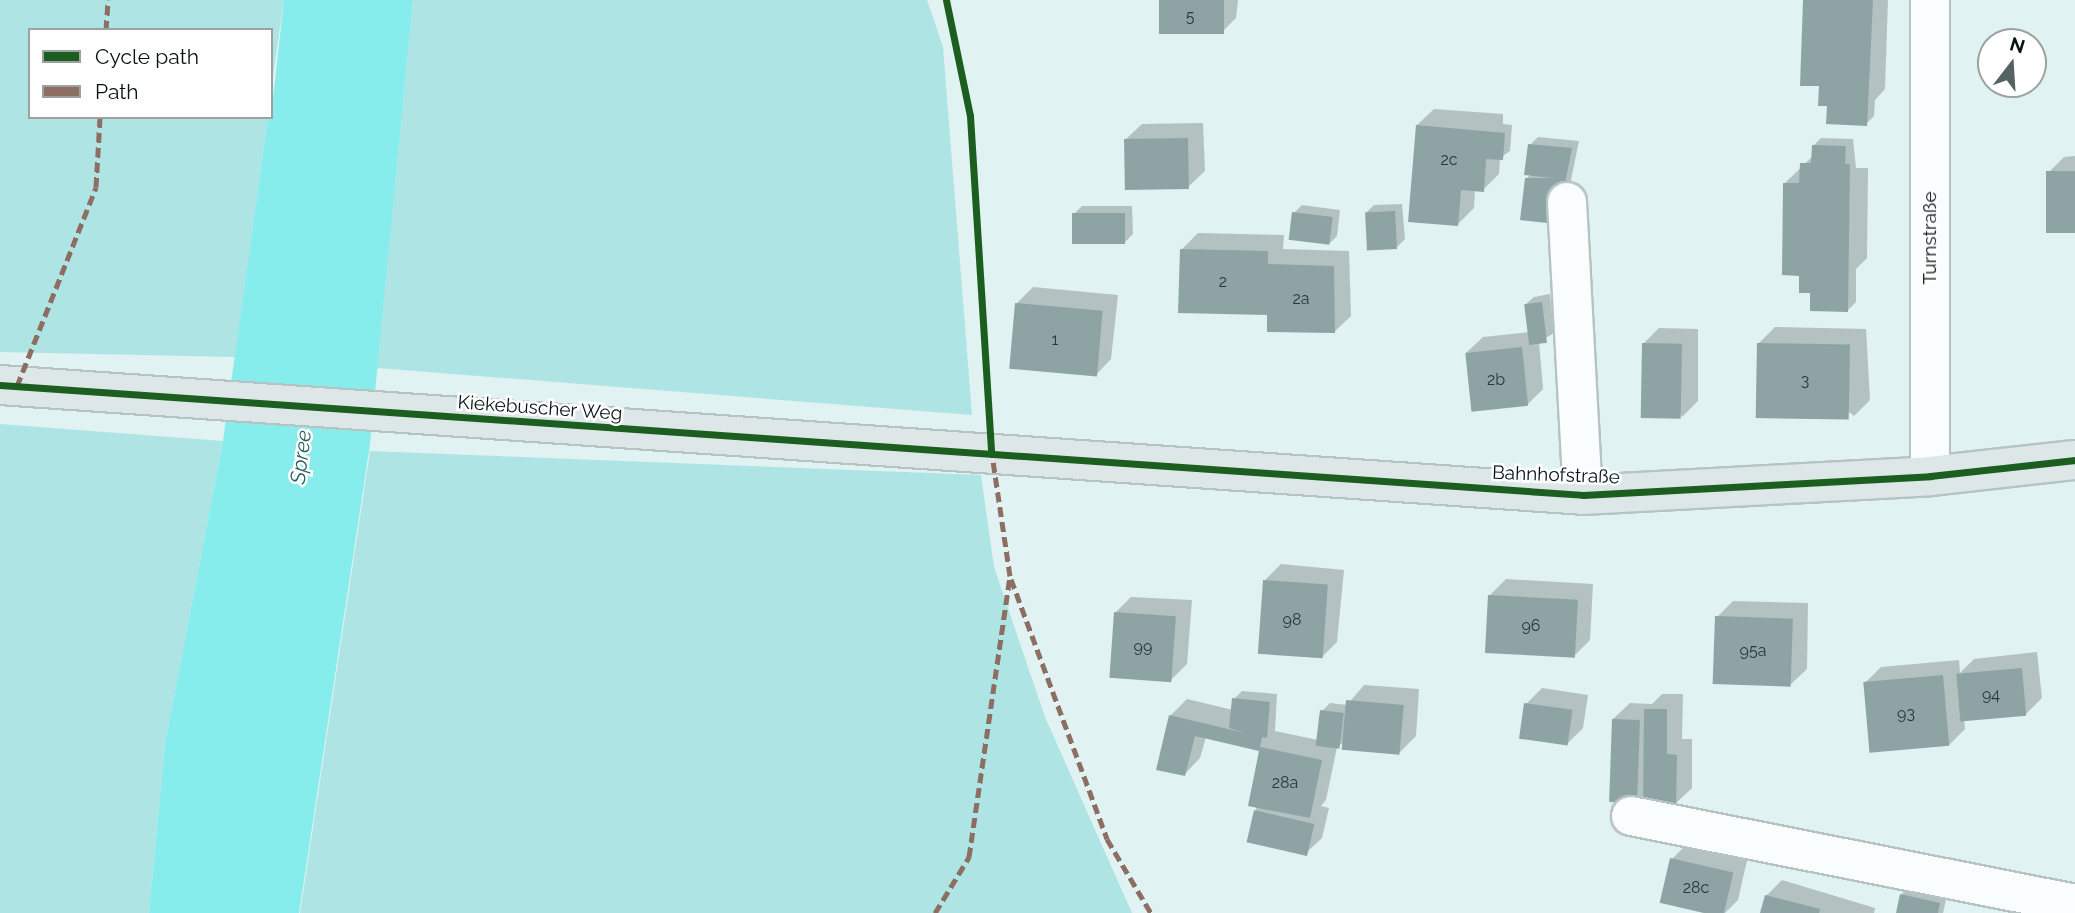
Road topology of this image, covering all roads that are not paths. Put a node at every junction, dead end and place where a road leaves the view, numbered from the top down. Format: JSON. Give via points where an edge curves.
{"nodes":[{"id":1,"x":1930,"y":0,"type":"edge"},
{"id":2,"x":1567,"y":202,"type":"dead end"},
{"id":3,"x":0,"y":385,"type":"edge"},
{"id":4,"x":1079,"y":459,"type":"joint"},
{"id":5,"x":2075,"y":460,"type":"edge"},
{"id":6,"x":1930,"y":476,"type":"junction"},
{"id":7,"x":1583,"y":495,"type":"junction"},
{"id":8,"x":1631,"y":816,"type":"dead end"},
{"id":9,"x":2075,"y":904,"type":"edge"}],
"edges":[{"from":1,"to":6,"type":"street","name":"Turnstraße"},
{"from":2,"to":7,"type":"street"},
{"from":3,"to":4,"type":"main road","name":"Kiekebuscher Weg"},
{"from":4,"to":7,"type":"main road","name":"Bahnhofstraße"},
{"from":5,"to":6,"type":"main road","name":"Bahnhofstraße"},
{"from":6,"to":7,"type":"main road","name":"Bahnhofstraße"},
{"from":8,"to":9,"type":"street"}]}
